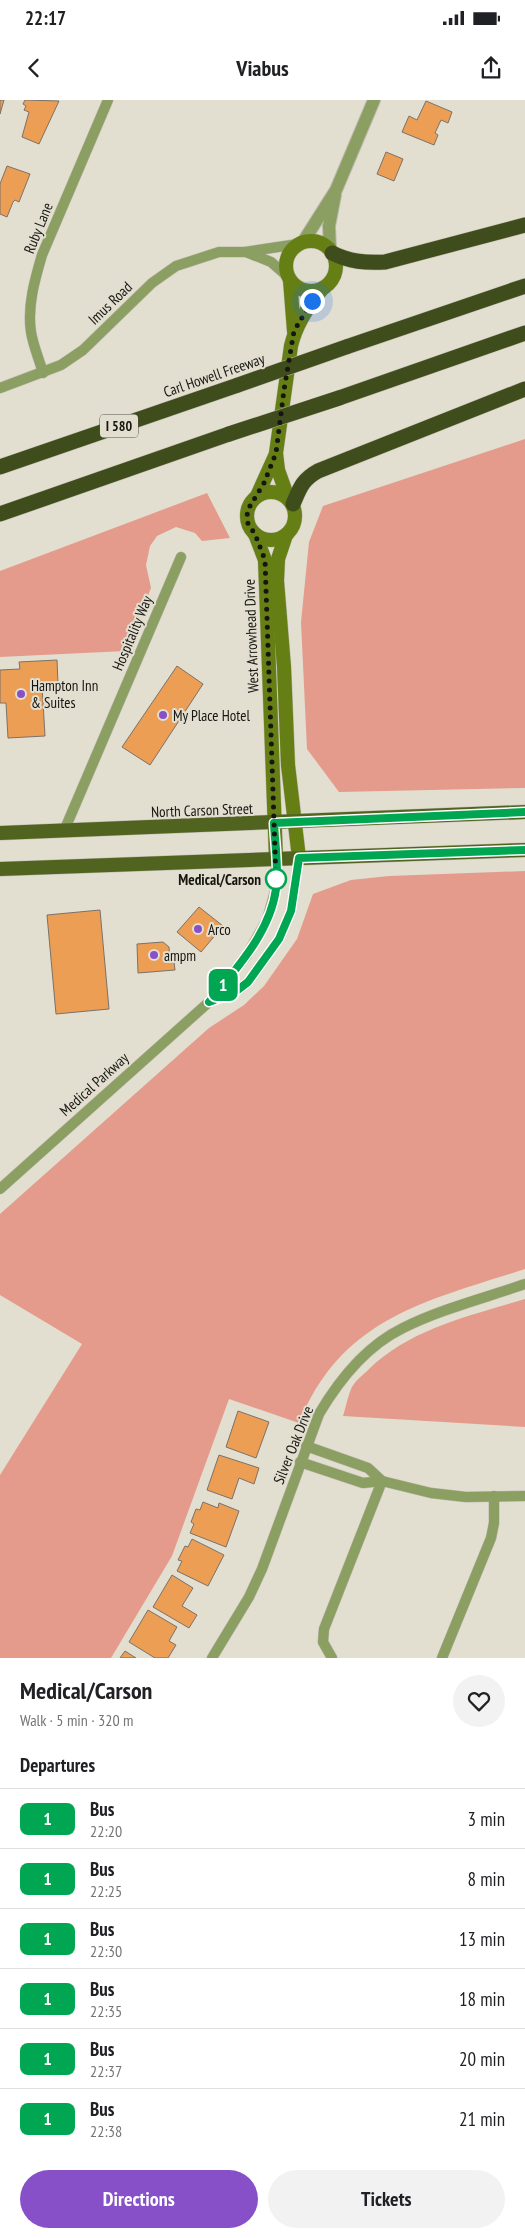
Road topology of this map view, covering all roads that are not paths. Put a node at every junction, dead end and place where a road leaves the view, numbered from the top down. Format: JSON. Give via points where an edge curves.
{"nodes":[{"id":1,"x":108,"y":100,"type":"edge"},
{"id":2,"x":374,"y":100,"type":"edge"},
{"id":3,"x":336,"y":190,"type":"junction"},
{"id":4,"x":525,"y":225,"type":"edge"},
{"id":5,"x":300,"y":243,"type":"junction"},
{"id":6,"x":331,"y":251,"type":"junction"},
{"id":7,"x":245,"y":252,"type":"junction"},
{"id":8,"x":288,"y":277,"type":"junction"},
{"id":9,"x":525,"y":286,"type":"edge"},
{"id":10,"x":323,"y":288,"type":"junction"},
{"id":11,"x":294,"y":331,"type":"junction"},
{"id":12,"x":525,"y":333,"type":"edge"},
{"id":13,"x":43,"y":373,"type":"junction"},
{"id":14,"x":0,"y":388,"type":"edge"},
{"id":15,"x":525,"y":389,"type":"edge"},
{"id":16,"x":276,"y":453,"type":"junction"},
{"id":17,"x":0,"y":468,"type":"edge"},
{"id":18,"x":257,"y":496,"type":"junction"},
{"id":19,"x":290,"y":501,"type":"junction"},
{"id":20,"x":0,"y":514,"type":"edge"},
{"id":21,"x":255,"y":534,"type":"junction"},
{"id":22,"x":286,"y":535,"type":"junction"},
{"id":23,"x":181,"y":557,"type":"dead end"},
{"id":24,"x":525,"y":812,"type":"edge"},
{"id":25,"x":295,"y":822,"type":"junction"},
{"id":26,"x":274,"y":823,"type":"junction"},
{"id":27,"x":64,"y":831,"type":"junction"},
{"id":28,"x":0,"y":833,"type":"edge"},
{"id":29,"x":525,"y":850,"type":"edge"},
{"id":30,"x":299,"y":858,"type":"junction"},
{"id":31,"x":276,"y":859,"type":"junction"},
{"id":32,"x":0,"y":869,"type":"edge"},
{"id":33,"x":209,"y":1002,"type":"junction"},
{"id":34,"x":0,"y":1189,"type":"edge"},
{"id":35,"x":525,"y":1284,"type":"edge"},
{"id":36,"x":306,"y":1446,"type":"junction"},
{"id":37,"x":300,"y":1462,"type":"junction"},
{"id":38,"x":382,"y":1481,"type":"junction"},
{"id":39,"x":494,"y":1496,"type":"junction"},
{"id":40,"x":525,"y":1496,"type":"edge"},
{"id":41,"x":212,"y":1658,"type":"edge"},
{"id":42,"x":332,"y":1658,"type":"edge"},
{"id":43,"x":442,"y":1658,"type":"edge"}],
"edges":[{"from":1,"to":13,"type":"street","name":"Ruby Lane","via":[[35,278],[31,331]]},
{"from":2,"to":3,"type":"street"},
{"from":3,"to":5,"type":"street"},
{"from":3,"to":6,"type":"street","via":[[329,226]]},
{"from":4,"to":6,"type":"highway","via":[[385,262],[360,262]]},
{"from":5,"to":6,"type":"main road","via":[[318,242]]},
{"from":5,"to":7,"type":"street","name":"Imus Road"},
{"from":5,"to":8,"type":"main road","via":[[290,251],[285,262]]},
{"from":6,"to":10,"type":"main road","via":[[336,270]]},
{"from":7,"to":8,"type":"street","name":"Imus Road","via":[[271,262]]},
{"from":7,"to":13,"type":"street","name":"Imus Road","via":[[219,252],[176,266],[152,283],[83,350]]},
{"from":8,"to":10,"type":"main road","via":[[304,291]]},
{"from":8,"to":11,"type":"main road"},
{"from":9,"to":17,"type":"highway","name":"Carl Howell Freeway","number":"I 580","bridge":true},
{"from":10,"to":11,"type":"main road"},
{"from":11,"to":16,"type":"main road"},
{"from":12,"to":20,"type":"highway","bridge":true},
{"from":13,"to":14,"type":"street","name":"Imus Road"},
{"from":15,"to":19,"type":"highway","via":[[318,471],[306,478]]},
{"from":16,"to":18,"type":"main road"},
{"from":16,"to":19,"type":"main road","via":[[278,470]]},
{"from":18,"to":19,"type":"main road","via":[[277,492]]},
{"from":18,"to":21,"type":"main road","via":[[250,503],[247,516]]},
{"from":19,"to":22,"type":"main road","via":[[296,518]]},
{"from":21,"to":22,"type":"main road","via":[[266,540]]},
{"from":21,"to":26,"type":"main road","name":"West Arrowhead Drive","via":[[265,569]]},
{"from":22,"to":25,"type":"main road","name":"West Arrowhead Drive","via":[[278,559],[277,581],[288,764]]},
{"from":23,"to":27,"type":"street","name":"Hospitality Way"},
{"from":24,"to":25,"type":"main road","name":"North Carson Street"},
{"from":25,"to":26,"type":"main road","name":"North Carson Street"},
{"from":25,"to":30,"type":"main road","name":"West Arrowhead Drive"},
{"from":26,"to":27,"type":"main road","name":"North Carson Street"},
{"from":26,"to":31,"type":"main road","name":"West Arrowhead Drive"},
{"from":27,"to":28,"type":"main road","name":"North Carson Street"},
{"from":29,"to":30,"type":"main road"},
{"from":30,"to":31,"type":"main road"},
{"from":30,"to":33,"type":"street","name":"Medical Parkway","via":[[291,911],[279,939],[248,982],[235,992]]},
{"from":31,"to":32,"type":"main road"},
{"from":31,"to":33,"type":"street","name":"Medical Parkway","via":[[276,888],[267,920],[247,955]]},
{"from":33,"to":34,"type":"street","name":"Medical Parkway"},
{"from":35,"to":36,"type":"street","name":"Silver Oak Drive","via":[[402,1328],[375,1346],[332,1393]]},
{"from":36,"to":37,"type":"street","name":"Silver Oak Drive"},
{"from":36,"to":38,"type":"street","via":[[368,1468]]},
{"from":37,"to":38,"type":"street","via":[[363,1483]]},
{"from":37,"to":41,"type":"street","name":"Silver Oak Drive","via":[[262,1570]]},
{"from":38,"to":39,"type":"street","via":[[432,1493]]},
{"from":38,"to":42,"type":"street","via":[[324,1629],[323,1642]]},
{"from":39,"to":40,"type":"street"},
{"from":39,"to":43,"type":"street","via":[[491,1538]]}]}
